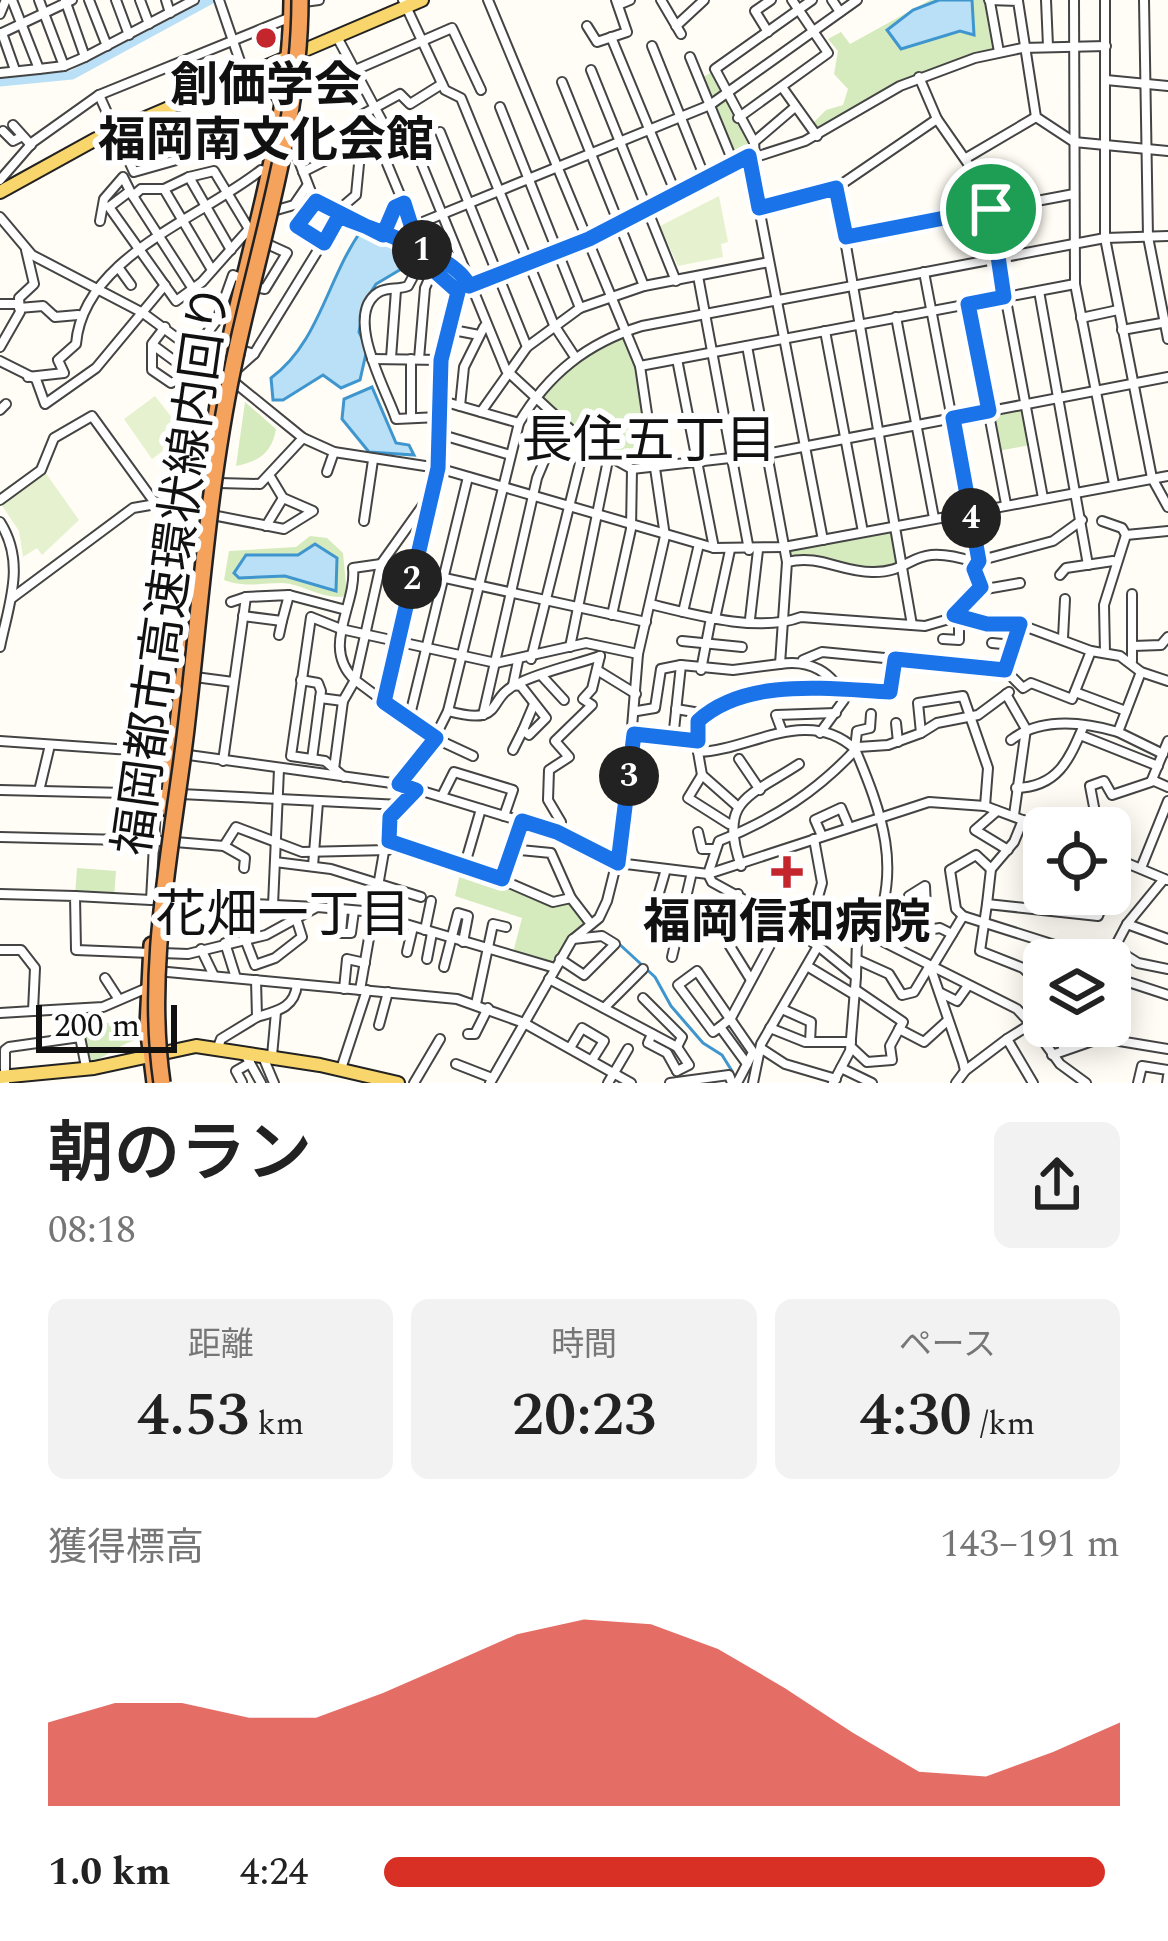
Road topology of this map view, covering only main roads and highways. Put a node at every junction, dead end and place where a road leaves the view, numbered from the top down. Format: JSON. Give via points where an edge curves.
{"nodes":[{"id":1,"x":422,"y":0,"type":"edge"},
{"id":2,"x":300,"y":3,"type":"edge"},
{"id":3,"x":403,"y":4,"type":"edge"},
{"id":4,"x":295,"y":54,"type":"junction"},
{"id":5,"x":281,"y":151,"type":"junction"},
{"id":6,"x":0,"y":192,"type":"edge"},
{"id":7,"x":249,"y":283,"type":"junction"},
{"id":8,"x":231,"y":375,"type":"junction"},
{"id":9,"x":193,"y":650,"type":"junction"},
{"id":10,"x":173,"y":753,"type":"junction"},
{"id":11,"x":155,"y":1052,"type":"junction"},
{"id":12,"x":93,"y":1071,"type":"edge"},
{"id":13,"x":357,"y":1078,"type":"edge"},
{"id":14,"x":9,"y":1079,"type":"edge"},
{"id":15,"x":159,"y":1083,"type":"edge"},
{"id":16,"x":398,"y":1083,"type":"edge"}],
"edges":[{"from":1,"to":3,"type":"main road"},
{"from":2,"to":4,"type":"highway"},
{"from":2,"to":15,"type":"highway","name":"福岡都市高速環状線内回り","bridge":true,"via":[[292,106],[233,369],[209,530],[157,962]]},
{"from":3,"to":4,"type":"main road"},
{"from":4,"to":5,"type":"highway"},
{"from":4,"to":5,"type":"highway"},
{"from":4,"to":6,"type":"main road","via":[[116,131]]},
{"from":5,"to":7,"type":"highway","via":[[273,211]]},
{"from":5,"to":7,"type":"highway"},
{"from":7,"to":8,"type":"highway"},
{"from":7,"to":8,"type":"highway","via":[[247,352]]},
{"from":8,"to":9,"type":"highway"},
{"from":9,"to":10,"type":"highway"},
{"from":9,"to":10,"type":"highway","via":[[195,677]]},
{"from":10,"to":11,"type":"highway","via":[[154,967]]},
{"from":11,"to":12,"type":"main road"},
{"from":11,"to":13,"type":"main road","via":[[218,1047]]},
{"from":11,"to":15,"type":"highway"},
{"from":12,"to":14,"type":"main road"},
{"from":13,"to":16,"type":"main road"}]}
